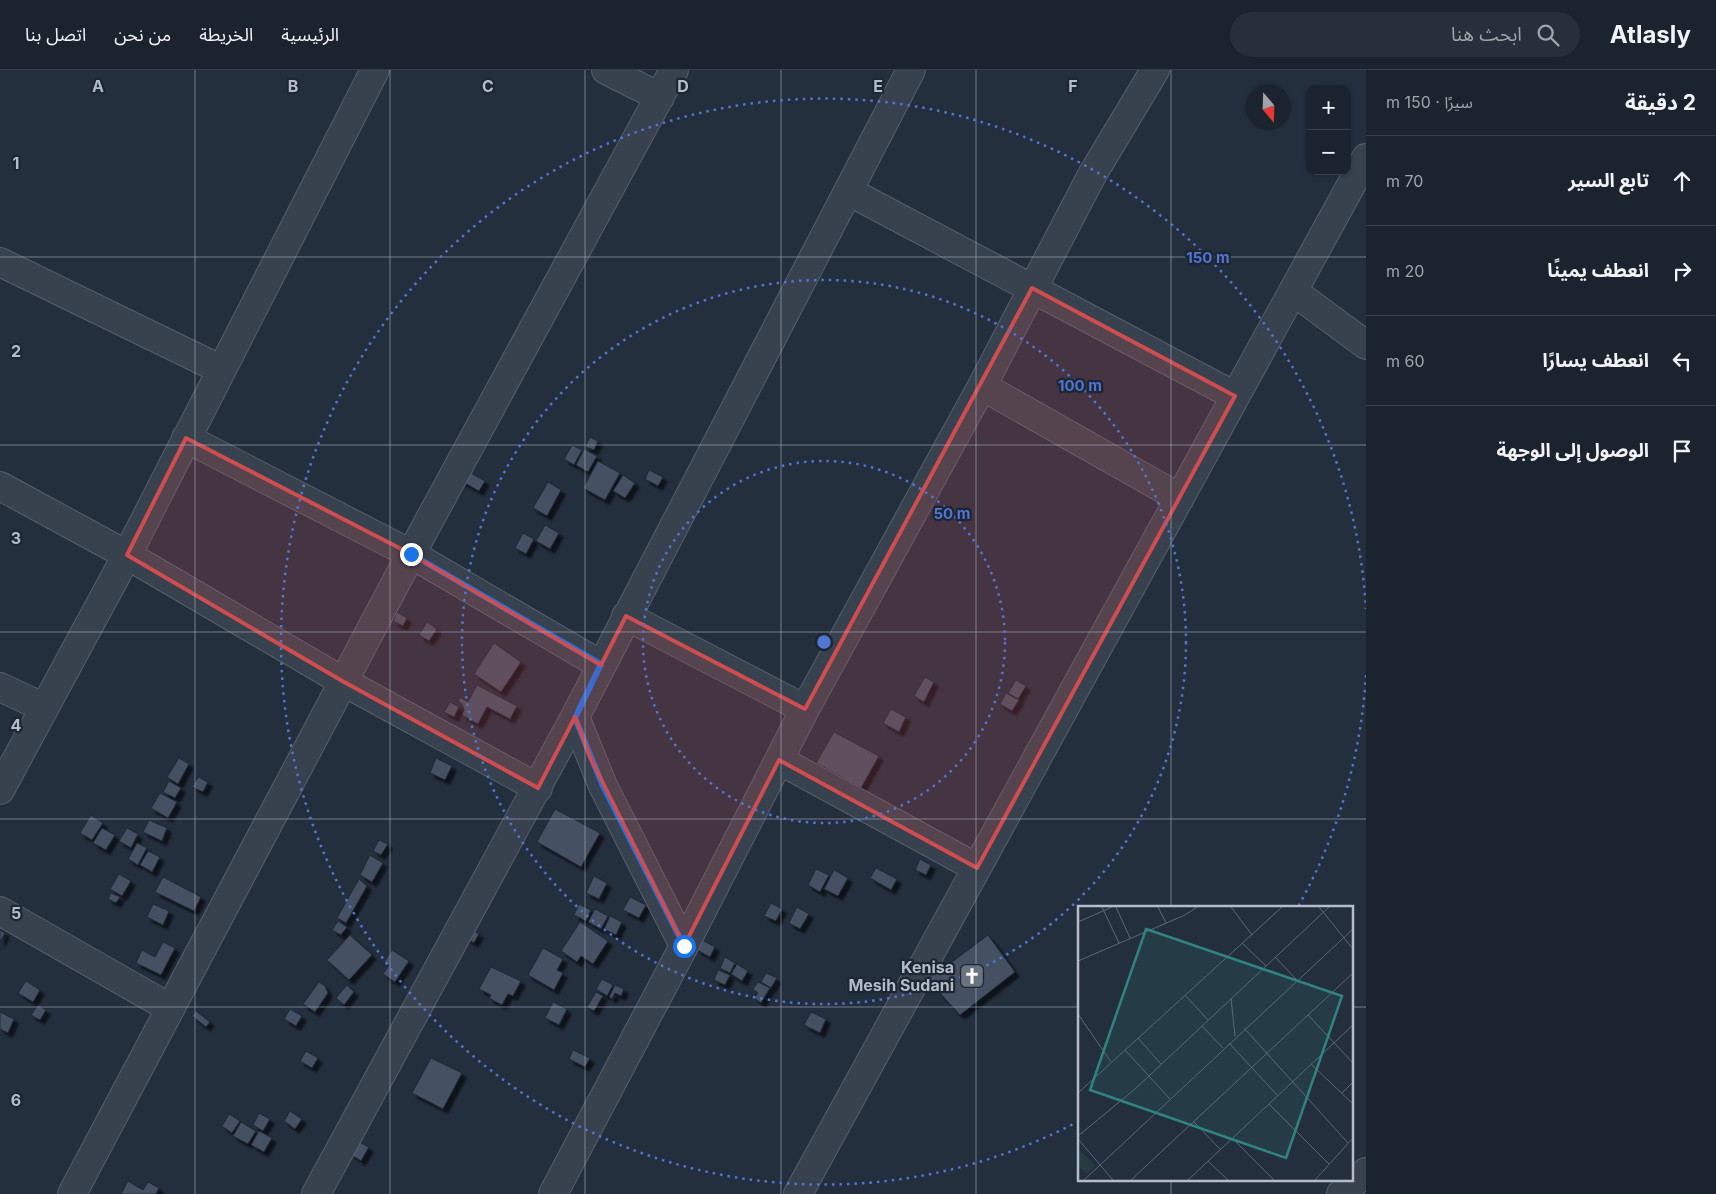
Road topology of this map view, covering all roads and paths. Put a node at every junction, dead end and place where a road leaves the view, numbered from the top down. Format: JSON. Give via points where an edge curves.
{"nodes":[{"id":1,"x":606,"y":70,"type":"edge"},
{"id":2,"x":674,"y":70,"type":"edge"},
{"id":3,"x":910,"y":70,"type":"edge"},
{"id":4,"x":1155,"y":70,"type":"edge"},
{"id":5,"x":370,"y":72,"type":"edge"},
{"id":6,"x":660,"y":97,"type":"junction"},
{"id":7,"x":1366,"y":158,"type":"edge"},
{"id":8,"x":848,"y":191,"type":"junction"},
{"id":9,"x":0,"y":262,"type":"edge"},
{"id":10,"x":1032,"y":288,"type":"junction"},
{"id":11,"x":1292,"y":291,"type":"junction"},
{"id":12,"x":1366,"y":345,"type":"edge"},
{"id":13,"x":220,"y":370,"type":"junction"},
{"id":14,"x":982,"y":386,"type":"junction"},
{"id":15,"x":1235,"y":396,"type":"junction"},
{"id":16,"x":186,"y":438,"type":"junction"},
{"id":17,"x":0,"y":486,"type":"edge"},
{"id":18,"x":1180,"y":498,"type":"junction"},
{"id":19,"x":411,"y":554,"type":"junction"},
{"id":20,"x":127,"y":555,"type":"junction"},
{"id":21,"x":626,"y":616,"type":"junction"},
{"id":22,"x":601,"y":664,"type":"junction"},
{"id":23,"x":344,"y":682,"type":"junction"},
{"id":24,"x":0,"y":687,"type":"edge"},
{"id":25,"x":43,"y":707,"type":"junction"},
{"id":26,"x":804,"y":709,"type":"junction"},
{"id":27,"x":575,"y":718,"type":"junction"},
{"id":28,"x":779,"y":760,"type":"junction"},
{"id":29,"x":538,"y":788,"type":"junction"},
{"id":30,"x":0,"y":790,"type":"edge"},
{"id":31,"x":977,"y":868,"type":"junction"},
{"id":32,"x":0,"y":911,"type":"edge"},
{"id":33,"x":684,"y":946,"type":"junction"},
{"id":34,"x":170,"y":1008,"type":"junction"},
{"id":35,"x":1366,"y":1172,"type":"edge"},
{"id":36,"x":72,"y":1194,"type":"edge"},
{"id":37,"x":316,"y":1194,"type":"edge"},
{"id":38,"x":553,"y":1194,"type":"edge"},
{"id":39,"x":798,"y":1194,"type":"edge"},
{"id":40,"x":1341,"y":1194,"type":"edge"}],
"edges":[{"from":1,"to":6,"type":"street"},
{"from":2,"to":6,"type":"street"},
{"from":3,"to":8,"type":"street"},
{"from":4,"to":10,"type":"street","via":[[1092,175]]},
{"from":5,"to":13,"type":"street"},
{"from":6,"to":19,"type":"street"},
{"from":7,"to":11,"type":"street"},
{"from":8,"to":10,"type":"street"},
{"from":8,"to":21,"type":"street"},
{"from":9,"to":13,"type":"street"},
{"from":10,"to":14,"type":"street"},
{"from":10,"to":15,"type":"street"},
{"from":11,"to":12,"type":"street"},
{"from":11,"to":15,"type":"street"},
{"from":13,"to":16,"type":"street"},
{"from":14,"to":18,"type":"street"},
{"from":14,"to":26,"type":"street"},
{"from":15,"to":18,"type":"street"},
{"from":16,"to":19,"type":"street"},
{"from":16,"to":20,"type":"street"},
{"from":17,"to":20,"type":"street"},
{"from":18,"to":31,"type":"street"},
{"from":19,"to":22,"type":"street"},
{"from":19,"to":23,"type":"street"},
{"from":20,"to":23,"type":"street"},
{"from":20,"to":25,"type":"street"},
{"from":21,"to":22,"type":"street"},
{"from":21,"to":26,"type":"street"},
{"from":22,"to":27,"type":"street"},
{"from":23,"to":29,"type":"street"},
{"from":23,"to":34,"type":"street"},
{"from":24,"to":25,"type":"street"},
{"from":25,"to":30,"type":"street"},
{"from":26,"to":28,"type":"street"},
{"from":27,"to":29,"type":"street"},
{"from":27,"to":33,"type":"street","via":[[603,786]]},
{"from":28,"to":31,"type":"street"},
{"from":28,"to":33,"type":"street"},
{"from":29,"to":37,"type":"street"},
{"from":31,"to":39,"type":"street"},
{"from":32,"to":34,"type":"street"},
{"from":33,"to":38,"type":"street"},
{"from":34,"to":36,"type":"street"},
{"from":35,"to":40,"type":"street"}]}
